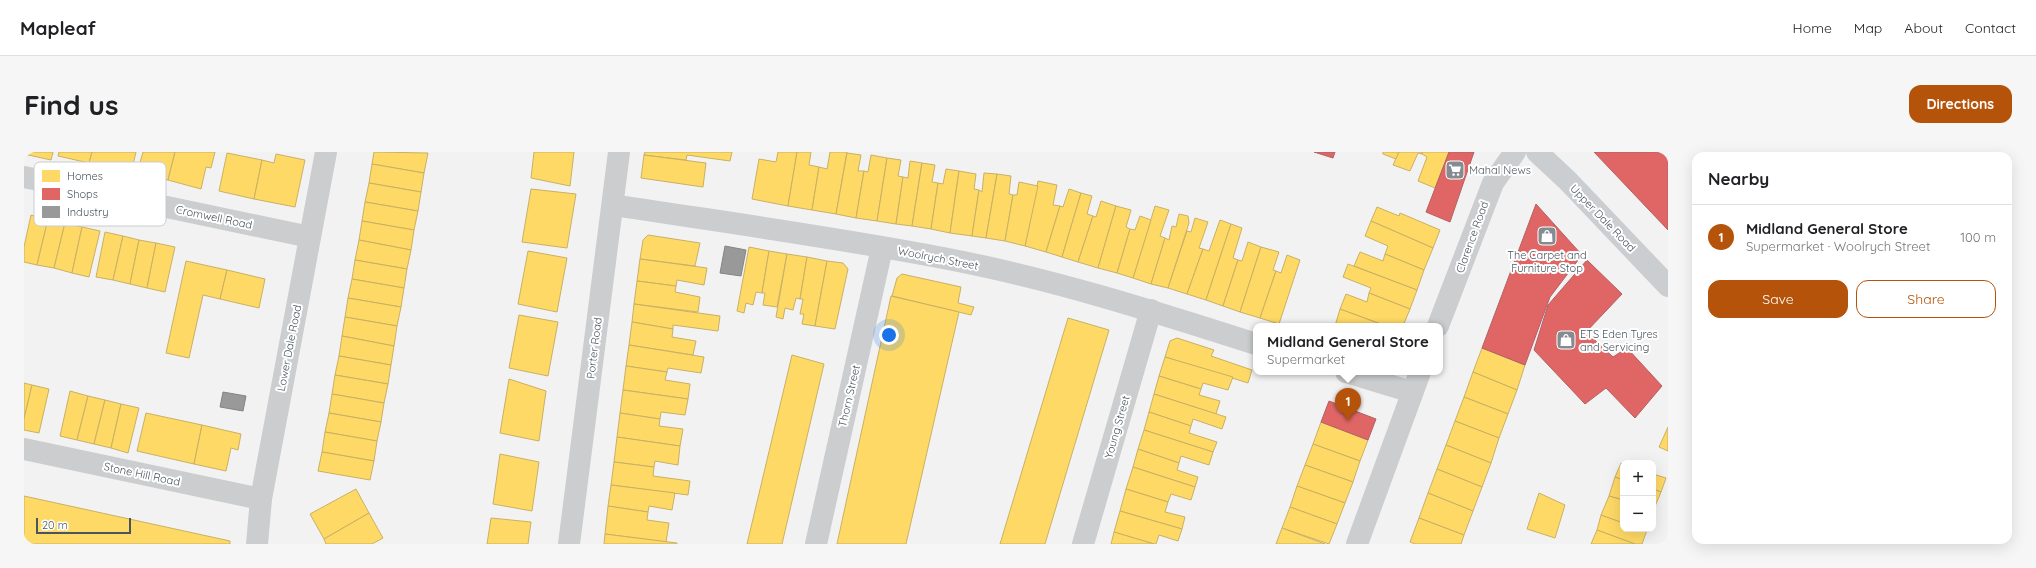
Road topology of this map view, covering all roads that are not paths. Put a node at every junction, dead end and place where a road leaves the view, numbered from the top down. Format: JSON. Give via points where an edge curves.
{"nodes":[{"id":1,"x":326,"y":152,"type":"edge"},
{"id":2,"x":619,"y":152,"type":"edge"},
{"id":3,"x":1514,"y":152,"type":"edge"},
{"id":4,"x":1537,"y":152,"type":"edge"},
{"id":5,"x":24,"y":177,"type":"edge"},
{"id":6,"x":34,"y":179,"type":"edge"},
{"id":7,"x":613,"y":205,"type":"junction"},
{"id":8,"x":166,"y":207,"type":"edge"},
{"id":9,"x":310,"y":237,"type":"junction"},
{"id":10,"x":882,"y":248,"type":"junction"},
{"id":11,"x":1668,"y":286,"type":"edge"},
{"id":12,"x":1151,"y":310,"type":"junction"},
{"id":13,"x":1439,"y":323,"type":"edge"},
{"id":14,"x":1253,"y":343,"type":"edge"},
{"id":15,"x":1356,"y":375,"type":"edge"},
{"id":16,"x":1419,"y":375,"type":"edge"},
{"id":17,"x":1412,"y":392,"type":"junction"},
{"id":18,"x":24,"y":449,"type":"edge"},
{"id":19,"x":261,"y":499,"type":"junction"},
{"id":20,"x":257,"y":544,"type":"edge"},
{"id":21,"x":569,"y":544,"type":"edge"},
{"id":22,"x":816,"y":544,"type":"edge"},
{"id":23,"x":1082,"y":544,"type":"edge"},
{"id":24,"x":1357,"y":544,"type":"edge"}],
"edges":[{"from":1,"to":9,"type":"street","name":"Lower Dale Road"},
{"from":2,"to":7,"type":"street","name":"Porter Road"},
{"from":3,"to":13,"type":"street","name":"Clarence Road","via":[[1492,183]]},
{"from":4,"to":11,"type":"street","name":"Upper Dale Road"},
{"from":5,"to":6,"type":"street","name":"Cromwell Road"},
{"from":7,"to":10,"type":"street","name":"Woolrych Street"},
{"from":7,"to":21,"type":"street","name":"Porter Road"},
{"from":8,"to":9,"type":"street","name":"Cromwell Road"},
{"from":9,"to":19,"type":"street","name":"Lower Dale Road"},
{"from":10,"to":12,"type":"street","name":"Woolrych Street","via":[[1016,274]]},
{"from":10,"to":22,"type":"street","name":"Thorn Street"},
{"from":12,"to":14,"type":"street","name":"Woolrych Street"},
{"from":12,"to":23,"type":"street","name":"Young Street"},
{"from":15,"to":17,"type":"street"},
{"from":16,"to":17,"type":"street"},
{"from":17,"to":24,"type":"street"},
{"from":18,"to":19,"type":"street","name":"Stone Hill Road"},
{"from":19,"to":20,"type":"street","name":"Lower Dale Road"}]}
